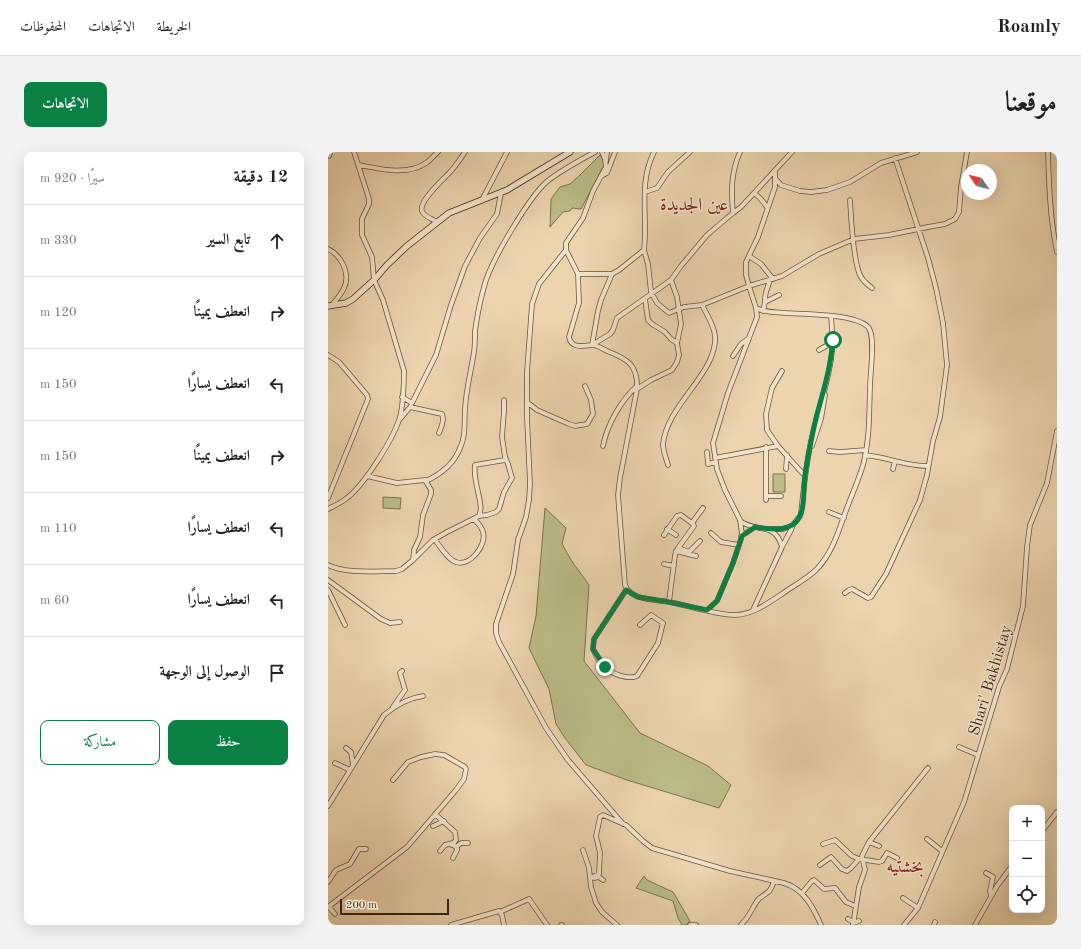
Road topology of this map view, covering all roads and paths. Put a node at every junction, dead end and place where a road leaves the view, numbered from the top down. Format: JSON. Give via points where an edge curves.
{"nodes":[{"id":1,"x":329,"y":152,"type":"edge"},
{"id":2,"x":354,"y":152,"type":"edge"},
{"id":3,"x":438,"y":152,"type":"edge"},
{"id":4,"x":465,"y":152,"type":"edge"},
{"id":5,"x":507,"y":152,"type":"edge"},
{"id":6,"x":570,"y":152,"type":"edge"},
{"id":7,"x":594,"y":152,"type":"edge"},
{"id":8,"x":602,"y":152,"type":"edge"},
{"id":9,"x":607,"y":152,"type":"edge"},
{"id":10,"x":615,"y":152,"type":"edge"},
{"id":11,"x":654,"y":152,"type":"edge"},
{"id":12,"x":690,"y":152,"type":"edge"},
{"id":13,"x":740,"y":152,"type":"edge"},
{"id":14,"x":792,"y":152,"type":"edge"},
{"id":15,"x":917,"y":152,"type":"edge"},
{"id":16,"x":967,"y":152,"type":"edge"},
{"id":17,"x":1048,"y":152,"type":"edge"},
{"id":18,"x":433,"y":154,"type":"edge"},
{"id":19,"x":328,"y":155,"type":"edge"},
{"id":20,"x":895,"y":158,"type":"junction"},
{"id":21,"x":606,"y":163,"type":"junction"},
{"id":22,"x":359,"y":165,"type":"junction"},
{"id":23,"x":775,"y":172,"type":"junction"},
{"id":24,"x":601,"y":176,"type":"junction"},
{"id":25,"x":775,"y":178,"type":"junction"},
{"id":26,"x":645,"y":192,"type":"junction"},
{"id":27,"x":501,"y":193,"type":"junction"},
{"id":28,"x":754,"y":193,"type":"junction"},
{"id":29,"x":482,"y":200,"type":"junction"},
{"id":30,"x":850,"y":200,"type":"dead end"},
{"id":31,"x":767,"y":207,"type":"junction"},
{"id":32,"x":733,"y":213,"type":"junction"},
{"id":33,"x":437,"y":222,"type":"junction"},
{"id":34,"x":918,"y":229,"type":"junction"},
{"id":35,"x":854,"y":239,"type":"junction"},
{"id":36,"x":328,"y":249,"type":"edge"},
{"id":37,"x":566,"y":250,"type":"junction"},
{"id":38,"x":644,"y":250,"type":"junction"},
{"id":39,"x":1057,"y":252,"type":"edge"},
{"id":40,"x":749,"y":256,"type":"junction"},
{"id":41,"x":578,"y":274,"type":"junction"},
{"id":42,"x":612,"y":274,"type":"junction"},
{"id":43,"x":771,"y":279,"type":"junction"},
{"id":44,"x":374,"y":280,"type":"junction"},
{"id":45,"x":671,"y":280,"type":"junction"},
{"id":46,"x":749,"y":286,"type":"junction"},
{"id":47,"x":872,"y":288,"type":"dead end"},
{"id":48,"x":652,"y":294,"type":"junction"},
{"id":49,"x":778,"y":296,"type":"dead end"},
{"id":50,"x":645,"y":299,"type":"junction"},
{"id":51,"x":765,"y":302,"type":"junction"},
{"id":52,"x":702,"y":305,"type":"junction"},
{"id":53,"x":329,"y":306,"type":"edge"},
{"id":54,"x":756,"y":308,"type":"junction"},
{"id":55,"x":678,"y":310,"type":"junction"},
{"id":56,"x":763,"y":311,"type":"junction"},
{"id":57,"x":831,"y":316,"type":"junction"},
{"id":58,"x":749,"y":338,"type":"junction"},
{"id":59,"x":833,"y":342,"type":"junction"},
{"id":60,"x":677,"y":343,"type":"junction"},
{"id":61,"x":592,"y":345,"type":"junction"},
{"id":62,"x":819,"y":350,"type":"dead end"},
{"id":63,"x":328,"y":355,"type":"edge"},
{"id":64,"x":733,"y":356,"type":"dead end"},
{"id":65,"x":782,"y":371,"type":"dead end"},
{"id":66,"x":585,"y":386,"type":"dead end"},
{"id":67,"x":637,"y":387,"type":"junction"},
{"id":68,"x":402,"y":397,"type":"junction"},
{"id":69,"x":504,"y":400,"type":"dead end"},
{"id":70,"x":527,"y":402,"type":"junction"},
{"id":71,"x":411,"y":405,"type":"junction"},
{"id":72,"x":400,"y":419,"type":"junction"},
{"id":73,"x":1057,"y":431,"type":"edge"},
{"id":74,"x":439,"y":433,"type":"dead end"},
{"id":75,"x":603,"y":446,"type":"dead end"},
{"id":76,"x":778,"y":446,"type":"junction"},
{"id":77,"x":766,"y":447,"type":"junction"},
{"id":78,"x":829,"y":451,"type":"dead end"},
{"id":79,"x":707,"y":452,"type":"dead end"},
{"id":80,"x":866,"y":452,"type":"junction"},
{"id":81,"x":787,"y":455,"type":"junction"},
{"id":82,"x":505,"y":460,"type":"junction"},
{"id":83,"x":715,"y":460,"type":"junction"},
{"id":84,"x":895,"y":461,"type":"junction"},
{"id":85,"x":668,"y":464,"type":"dead end"},
{"id":86,"x":927,"y":466,"type":"junction"},
{"id":87,"x":786,"y":469,"type":"dead end"},
{"id":88,"x":893,"y":469,"type":"dead end"},
{"id":89,"x":367,"y":476,"type":"junction"},
{"id":90,"x":805,"y":476,"type":"junction"},
{"id":91,"x":426,"y":481,"type":"junction"},
{"id":92,"x":329,"y":491,"type":"edge"},
{"id":93,"x":781,"y":496,"type":"dead end"},
{"id":94,"x":328,"y":498,"type":"edge"},
{"id":95,"x":703,"y":508,"type":"dead end"},
{"id":96,"x":328,"y":509,"type":"edge"},
{"id":97,"x":829,"y":512,"type":"dead end"},
{"id":98,"x":479,"y":516,"type":"junction"},
{"id":99,"x":844,"y":518,"type":"junction"},
{"id":100,"x":474,"y":519,"type":"junction"},
{"id":101,"x":740,"y":520,"type":"junction"},
{"id":102,"x":692,"y":523,"type":"junction"},
{"id":103,"x":793,"y":525,"type":"junction"},
{"id":104,"x":755,"y":527,"type":"junction"},
{"id":105,"x":667,"y":529,"type":"junction"},
{"id":106,"x":770,"y":529,"type":"junction"},
{"id":107,"x":711,"y":533,"type":"dead end"},
{"id":108,"x":664,"y":535,"type":"dead end"},
{"id":109,"x":676,"y":535,"type":"dead end"},
{"id":110,"x":742,"y":536,"type":"junction"},
{"id":111,"x":435,"y":540,"type":"junction"},
{"id":112,"x":700,"y":541,"type":"dead end"},
{"id":113,"x":739,"y":545,"type":"junction"},
{"id":114,"x":782,"y":547,"type":"junction"},
{"id":115,"x":677,"y":550,"type":"junction"},
{"id":116,"x":696,"y":556,"type":"dead end"},
{"id":117,"x":412,"y":560,"type":"junction"},
{"id":118,"x":664,"y":564,"type":"dead end"},
{"id":119,"x":328,"y":565,"type":"edge"},
{"id":120,"x":674,"y":566,"type":"junction"},
{"id":121,"x":328,"y":580,"type":"edge"},
{"id":122,"x":328,"y":590,"type":"edge"},
{"id":123,"x":626,"y":590,"type":"junction"},
{"id":124,"x":845,"y":593,"type":"dead end"},
{"id":125,"x":669,"y":602,"type":"junction"},
{"id":126,"x":707,"y":610,"type":"junction"},
{"id":127,"x":753,"y":610,"type":"junction"},
{"id":128,"x":400,"y":622,"type":"dead end"},
{"id":129,"x":345,"y":625,"type":"dead end"},
{"id":130,"x":640,"y":625,"type":"dead end"},
{"id":131,"x":402,"y":671,"type":"dead end"},
{"id":132,"x":423,"y":696,"type":"dead end"},
{"id":133,"x":392,"y":709,"type":"junction"},
{"id":134,"x":959,"y":747,"type":"dead end"},
{"id":135,"x":346,"y":748,"type":"dead end"},
{"id":136,"x":978,"y":755,"type":"junction"},
{"id":137,"x":335,"y":763,"type":"dead end"},
{"id":138,"x":353,"y":765,"type":"junction"},
{"id":139,"x":928,"y":768,"type":"dead end"},
{"id":140,"x":350,"y":770,"type":"junction"},
{"id":141,"x":393,"y":780,"type":"dead end"},
{"id":142,"x":328,"y":806,"type":"edge"},
{"id":143,"x":1057,"y":812,"type":"edge"},
{"id":144,"x":436,"y":814,"type":"junction"},
{"id":145,"x":444,"y":820,"type":"junction"},
{"id":146,"x":623,"y":824,"type":"junction"},
{"id":147,"x":433,"y":826,"type":"dead end"},
{"id":148,"x":1045,"y":828,"type":"edge"},
{"id":149,"x":927,"y":839,"type":"dead end"},
{"id":150,"x":869,"y":842,"type":"junction"},
{"id":151,"x":468,"y":843,"type":"dead end"},
{"id":152,"x":823,"y":844,"type":"dead end"},
{"id":153,"x":453,"y":845,"type":"junction"},
{"id":154,"x":879,"y":846,"type":"dead end"},
{"id":155,"x":366,"y":849,"type":"dead end"},
{"id":156,"x":583,"y":850,"type":"dead end"},
{"id":157,"x":440,"y":851,"type":"dead end"},
{"id":158,"x":942,"y":851,"type":"junction"},
{"id":159,"x":453,"y":858,"type":"dead end"},
{"id":160,"x":861,"y":858,"type":"junction"},
{"id":161,"x":897,"y":858,"type":"dead end"},
{"id":162,"x":820,"y":865,"type":"dead end"},
{"id":163,"x":1009,"y":870,"type":"edge"},
{"id":164,"x":986,"y":873,"type":"dead end"},
{"id":165,"x":590,"y":879,"type":"junction"},
{"id":166,"x":602,"y":880,"type":"dead end"},
{"id":167,"x":774,"y":881,"type":"junction"},
{"id":168,"x":328,"y":882,"type":"edge"},
{"id":169,"x":802,"y":893,"type":"junction"},
{"id":170,"x":991,"y":896,"type":"junction"},
{"id":171,"x":904,"y":898,"type":"dead end"},
{"id":172,"x":855,"y":906,"type":"junction"},
{"id":173,"x":328,"y":907,"type":"edge"},
{"id":174,"x":918,"y":908,"type":"junction"},
{"id":175,"x":500,"y":912,"type":"junction"},
{"id":176,"x":335,"y":914,"type":"dead end"},
{"id":177,"x":451,"y":919,"type":"dead end"},
{"id":178,"x":848,"y":919,"type":"dead end"},
{"id":179,"x":909,"y":920,"type":"junction"},
{"id":180,"x":858,"y":921,"type":"dead end"},
{"id":181,"x":853,"y":923,"type":"edge"},
{"id":182,"x":452,"y":925,"type":"edge"},
{"id":183,"x":504,"y":925,"type":"edge"},
{"id":184,"x":547,"y":925,"type":"edge"},
{"id":185,"x":617,"y":925,"type":"edge"},
{"id":186,"x":690,"y":925,"type":"edge"},
{"id":187,"x":696,"y":925,"type":"edge"},
{"id":188,"x":741,"y":925,"type":"edge"},
{"id":189,"x":820,"y":925,"type":"edge"},
{"id":190,"x":904,"y":925,"type":"edge"},
{"id":191,"x":910,"y":925,"type":"edge"},
{"id":192,"x":975,"y":925,"type":"edge"}],
"edges":[{"from":1,"to":19,"type":"highway"},
{"from":2,"to":22,"type":"street"},
{"from":3,"to":18,"type":"street"},
{"from":4,"to":33,"type":"street","via":[[454,168],[429,193],[421,206],[424,214]]},
{"from":5,"to":29,"type":"street"},
{"from":6,"to":27,"type":"street"},
{"from":7,"to":91,"type":"street","via":[[550,179],[542,187],[516,224],[495,261],[484,287],[476,320],[462,443],[457,455],[447,467]]},
{"from":8,"to":21,"type":"street"},
{"from":9,"to":21,"type":"street"},
{"from":10,"to":24,"type":"street","via":[[607,173]]},
{"from":11,"to":26,"type":"street","via":[[646,172]]},
{"from":12,"to":26,"type":"street","via":[[668,172],[657,188]]},
{"from":13,"to":32,"type":"street","via":[[732,176]]},
{"from":14,"to":23,"type":"street"},
{"from":15,"to":20,"type":"street"},
{"from":16,"to":34,"type":"street","via":[[959,212],[955,219],[945,224]]},
{"from":17,"to":39,"type":"street","via":[[1049,193]]},
{"from":18,"to":22,"type":"street","via":[[421,165],[397,171]]},
{"from":20,"to":25,"type":"street","via":[[876,165],[850,182],[827,190],[800,191],[781,185]]},
{"from":20,"to":34,"type":"street"},
{"from":21,"to":24,"type":"street"},
{"from":22,"to":44,"type":"street","via":[[369,199],[362,219],[362,235],[372,257]]},
{"from":23,"to":25,"type":"street"},
{"from":23,"to":28,"type":"street"},
{"from":24,"to":37,"type":"street","via":[[583,218],[566,243]]},
{"from":25,"to":31,"type":"street","via":[[775,187]]},
{"from":26,"to":38,"type":"street"},
{"from":27,"to":29,"type":"street"},
{"from":27,"to":71,"type":"street","via":[[497,214],[465,266],[450,305],[436,355]]},
{"from":28,"to":31,"type":"street"},
{"from":28,"to":32,"type":"street"},
{"from":29,"to":33,"type":"street","via":[[455,210]]},
{"from":30,"to":35,"type":"street"},
{"from":31,"to":40,"type":"street"},
{"from":32,"to":45,"type":"street","via":[[707,235]]},
{"from":33,"to":44,"type":"street","via":[[406,246]]},
{"from":34,"to":35,"type":"street"},
{"from":34,"to":86,"type":"street","via":[[936,288],[947,365],[940,417]]},
{"from":35,"to":43,"type":"street","via":[[819,254],[782,276]]},
{"from":35,"to":47,"type":"street","via":[[859,273]]},
{"from":36,"to":53,"type":"street","via":[[340,257],[346,280],[344,290]]},
{"from":37,"to":41,"type":"street"},
{"from":37,"to":70,"type":"street","via":[[539,284],[532,304]]},
{"from":38,"to":42,"type":"street"},
{"from":38,"to":48,"type":"street"},
{"from":40,"to":43,"type":"street","via":[[761,264]]},
{"from":40,"to":46,"type":"street","via":[[746,262]]},
{"from":41,"to":42,"type":"street"},
{"from":41,"to":61,"type":"street","via":[[579,303],[570,340],[578,346]]},
{"from":42,"to":61,"type":"street","via":[[601,300]]},
{"from":43,"to":46,"type":"street"},
{"from":43,"to":51,"type":"street","via":[[765,294]]},
{"from":44,"to":53,"type":"street","via":[[350,302]]},
{"from":44,"to":68,"type":"street","via":[[383,300],[404,372]]},
{"from":45,"to":48,"type":"street"},
{"from":45,"to":55,"type":"street"},
{"from":46,"to":52,"type":"street"},
{"from":46,"to":54,"type":"street"},
{"from":48,"to":50,"type":"street"},
{"from":48,"to":55,"type":"street","via":[[666,312]]},
{"from":49,"to":51,"type":"street"},
{"from":50,"to":60,"type":"street","via":[[648,320]]},
{"from":50,"to":61,"type":"street","via":[[617,318],[610,334]]},
{"from":51,"to":56,"type":"street"},
{"from":52,"to":55,"type":"street"},
{"from":52,"to":85,"type":"street","via":[[713,326],[715,346],[704,372],[676,412],[665,434],[663,444]]},
{"from":54,"to":56,"type":"street"},
{"from":54,"to":58,"type":"street","via":[[757,317]]},
{"from":55,"to":60,"type":"street","via":[[681,324]]},
{"from":56,"to":57,"type":"street"},
{"from":57,"to":59,"type":"street"},
{"from":57,"to":80,"type":"street","via":[[859,321],[872,334]]},
{"from":58,"to":64,"type":"street"},
{"from":58,"to":83,"type":"street","via":[[715,435]]},
{"from":59,"to":62,"type":"street"},
{"from":59,"to":90,"type":"street"},
{"from":60,"to":67,"type":"street","via":[[679,355],[672,370]]},
{"from":61,"to":67,"type":"street","via":[[616,354],[632,364]]},
{"from":63,"to":92,"type":"street","via":[[339,362],[368,399]]},
{"from":65,"to":76,"type":"street","via":[[772,388],[766,414],[767,430]]},
{"from":66,"to":70,"type":"street","via":[[593,414],[583,426],[569,424],[537,410]]},
{"from":67,"to":75,"type":"street","via":[[632,390],[609,427]]},
{"from":67,"to":123,"type":"street","via":[[618,495]]},
{"from":68,"to":71,"type":"street"},
{"from":68,"to":72,"type":"street"},
{"from":69,"to":82,"type":"street","via":[[502,437]]},
{"from":70,"to":146,"type":"street","via":[[529,500],[518,540],[513,574],[496,624],[496,633],[546,728],[568,760]]},
{"from":71,"to":72,"type":"street"},
{"from":71,"to":74,"type":"street","via":[[442,414],[443,421]]},
{"from":72,"to":89,"type":"street"},
{"from":73,"to":136,"type":"street","name":"Shari' Bakhistay","via":[[1047,483],[1030,525],[1023,606],[1014,643]]},
{"from":76,"to":77,"type":"street"},
{"from":76,"to":81,"type":"street"},
{"from":77,"to":83,"type":"street"},
{"from":77,"to":93,"type":"street","via":[[766,498]]},
{"from":78,"to":80,"type":"street"},
{"from":79,"to":83,"type":"street","via":[[708,464]]},
{"from":80,"to":84,"type":"street"},
{"from":80,"to":99,"type":"street"},
{"from":81,"to":87,"type":"street"},
{"from":81,"to":90,"type":"street"},
{"from":82,"to":98,"type":"street","via":[[512,478],[499,508],[493,513]]},
{"from":82,"to":98,"type":"street","via":[[475,465],[481,508]]},
{"from":83,"to":101,"type":"street","via":[[725,490]]},
{"from":84,"to":86,"type":"street"},
{"from":84,"to":88,"type":"street"},
{"from":86,"to":124,"type":"street","via":[[916,511],[876,592],[868,598],[852,590]]},
{"from":89,"to":91,"type":"street","via":[[397,483]]},
{"from":89,"to":96,"type":"street","via":[[347,499]]},
{"from":90,"to":103,"type":"street","via":[[801,512]]},
{"from":91,"to":117,"type":"street","via":[[431,494]]},
{"from":92,"to":94,"type":"street"},
{"from":95,"to":102,"type":"street"},
{"from":97,"to":99,"type":"street"},
{"from":98,"to":100,"type":"street"},
{"from":99,"to":127,"type":"street","via":[[834,544],[816,569],[762,608]]},
{"from":100,"to":111,"type":"street"},
{"from":100,"to":111,"type":"street","via":[[483,530],[484,542],[477,554],[466,562],[452,560]]},
{"from":101,"to":104,"type":"street"},
{"from":101,"to":110,"type":"street"},
{"from":102,"to":105,"type":"street","via":[[681,515],[677,516]]},
{"from":102,"to":115,"type":"street","via":[[694,526]]},
{"from":103,"to":106,"type":"street","via":[[783,529]]},
{"from":103,"to":114,"type":"street"},
{"from":104,"to":106,"type":"street"},
{"from":104,"to":110,"type":"street"},
{"from":105,"to":108,"type":"street"},
{"from":105,"to":109,"type":"street"},
{"from":106,"to":114,"type":"street"},
{"from":107,"to":113,"type":"street","via":[[721,542]]},
{"from":110,"to":113,"type":"street"},
{"from":111,"to":117,"type":"street"},
{"from":112,"to":115,"type":"street","via":[[689,552]]},
{"from":113,"to":126,"type":"street","via":[[717,601]]},
{"from":114,"to":127,"type":"street"},
{"from":115,"to":116,"type":"street"},
{"from":115,"to":120,"type":"street"},
{"from":117,"to":119,"type":"street","via":[[396,571],[348,570]]},
{"from":118,"to":120,"type":"street"},
{"from":120,"to":125,"type":"street"},
{"from":121,"to":128,"type":"street","via":[[381,619],[390,623]]},
{"from":122,"to":129,"type":"street"},
{"from":123,"to":125,"type":"street","via":[[638,597]]},
{"from":123,"to":130,"type":"street","via":[[594,639],[593,649],[605,667],[630,678],[637,676],[658,643],[663,623],[652,615]]},
{"from":125,"to":126,"type":"street"},
{"from":126,"to":127,"type":"street","via":[[733,615]]},
{"from":131,"to":133,"type":"street","via":[[400,673],[405,690]]},
{"from":132,"to":133,"type":"street","via":[[406,700]]},
{"from":133,"to":138,"type":"street","via":[[380,720]]},
{"from":134,"to":136,"type":"street"},
{"from":135,"to":138,"type":"street","via":[[351,752]]},
{"from":136,"to":158,"type":"street","name":"Shari' Bakhistay","via":[[964,802]]},
{"from":137,"to":140,"type":"street"},
{"from":138,"to":140,"type":"street"},
{"from":139,"to":150,"type":"street"},
{"from":140,"to":142,"type":"street"},
{"from":141,"to":144,"type":"street","via":[[408,762],[435,754],[444,755],[465,767],[464,779]]},
{"from":143,"to":148,"type":"street"},
{"from":144,"to":145,"type":"street"},
{"from":144,"to":173,"type":"street","via":[[407,847]]},
{"from":145,"to":147,"type":"street"},
{"from":145,"to":153,"type":"street","via":[[455,832],[456,840]]},
{"from":146,"to":165,"type":"street","via":[[603,815],[600,817],[596,836],[600,853],[599,874]]},
{"from":146,"to":167,"type":"street","via":[[652,848]]},
{"from":149,"to":158,"type":"street"},
{"from":150,"to":154,"type":"street"},
{"from":150,"to":160,"type":"street"},
{"from":151,"to":153,"type":"street"},
{"from":152,"to":160,"type":"street","via":[[835,840],[852,856]]},
{"from":153,"to":157,"type":"street","via":[[445,845]]},
{"from":153,"to":159,"type":"street","via":[[458,850]]},
{"from":155,"to":168,"type":"street","via":[[359,849],[350,864],[336,870]]},
{"from":156,"to":165,"type":"street"},
{"from":158,"to":174,"type":"street","name":"Shari' Bakhistay"},
{"from":160,"to":161,"type":"street","via":[[879,862],[887,853]]},
{"from":160,"to":162,"type":"street","via":[[847,871],[831,857]]},
{"from":160,"to":172,"type":"street","via":[[865,870]]},
{"from":163,"to":170,"type":"street"},
{"from":164,"to":170,"type":"street","via":[[993,877]]},
{"from":165,"to":166,"type":"street","via":[[599,877]]},
{"from":165,"to":185,"type":"street","via":[[599,908]]},
{"from":167,"to":169,"type":"street","via":[[788,884]]},
{"from":167,"to":188,"type":"street","via":[[769,892],[758,900],[749,917]]},
{"from":169,"to":172,"type":"street","via":[[814,880],[824,889],[835,888],[846,902]]},
{"from":169,"to":189,"type":"street"},
{"from":170,"to":192,"type":"street"},
{"from":171,"to":174,"type":"street"},
{"from":172,"to":181,"type":"street"},
{"from":173,"to":176,"type":"street"},
{"from":174,"to":179,"type":"street","name":"Shari' Bakhistay"},
{"from":175,"to":182,"type":"street"},
{"from":175,"to":183,"type":"street"},
{"from":175,"to":184,"type":"street","via":[[529,899]]},
{"from":177,"to":182,"type":"street"},
{"from":178,"to":181,"type":"street"},
{"from":179,"to":190,"type":"street","name":"Shari' Bakhistay"},
{"from":179,"to":191,"type":"street"},
{"from":180,"to":181,"type":"street"},
{"from":186,"to":187,"type":"street"}]}
